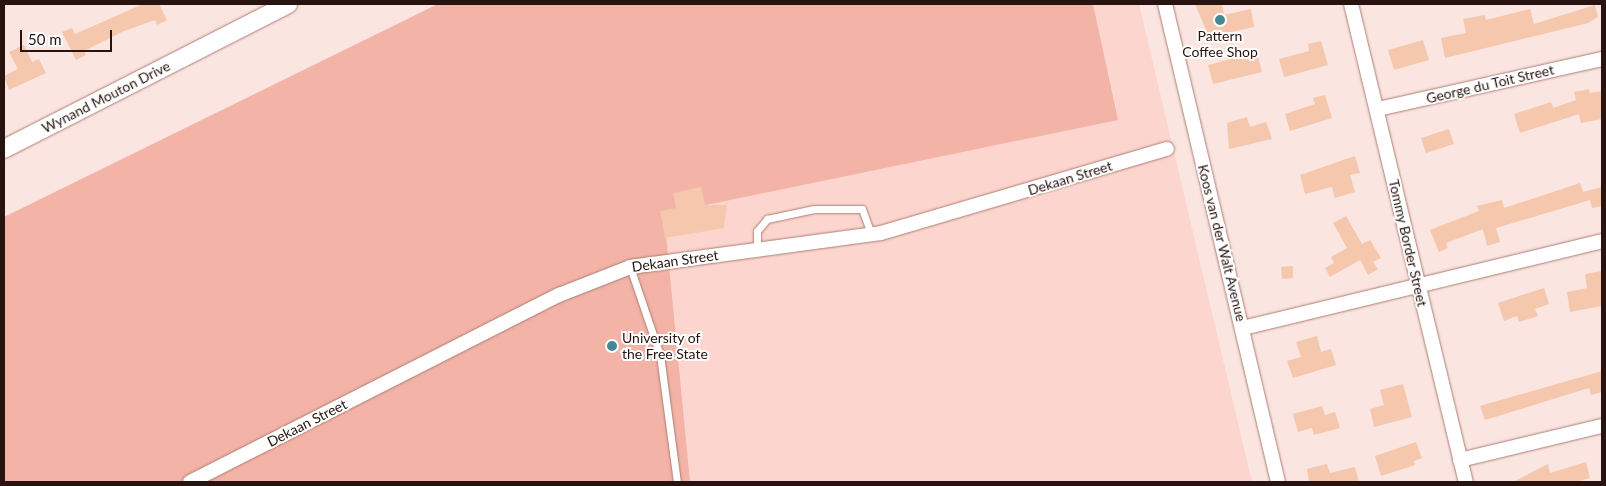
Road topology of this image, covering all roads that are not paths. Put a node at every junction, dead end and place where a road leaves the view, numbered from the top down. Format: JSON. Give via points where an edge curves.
{"nodes":[{"id":1,"x":288,"y":4,"type":"edge"},
{"id":2,"x":1165,"y":4,"type":"edge"},
{"id":3,"x":1351,"y":4,"type":"edge"},
{"id":4,"x":1602,"y":59,"type":"edge"},
{"id":5,"x":1378,"y":109,"type":"junction"},
{"id":6,"x":4,"y":149,"type":"edge"},
{"id":7,"x":1167,"y":149,"type":"dead end"},
{"id":8,"x":871,"y":234,"type":"junction"},
{"id":9,"x":1602,"y":241,"type":"edge"},
{"id":10,"x":757,"y":251,"type":"junction"},
{"id":11,"x":630,"y":267,"type":"junction"},
{"id":12,"x":1418,"y":284,"type":"junction"},
{"id":13,"x":1243,"y":328,"type":"junction"},
{"id":14,"x":1602,"y":426,"type":"edge"},
{"id":15,"x":1460,"y":460,"type":"junction"},
{"id":16,"x":190,"y":482,"type":"edge"},
{"id":17,"x":677,"y":482,"type":"edge"},
{"id":18,"x":1278,"y":482,"type":"edge"},
{"id":19,"x":1466,"y":482,"type":"edge"}],
"edges":[{"from":1,"to":6,"type":"street","name":"Wynand Mouton Drive"},
{"from":2,"to":13,"type":"street","name":"Koos van der Walt Avenue"},
{"from":3,"to":5,"type":"street","name":"Tommy Border Street"},
{"from":4,"to":5,"type":"street","name":"George du Toit Street"},
{"from":5,"to":12,"type":"street","name":"Tommy Border Street"},
{"from":7,"to":8,"type":"street","name":"Dekaan Street"},
{"from":8,"to":10,"type":"street","name":"Dekaan Street"},
{"from":8,"to":10,"type":"lane","via":[[862,210],[814,209],[766,220],[757,231]]},
{"from":9,"to":12,"type":"street"},
{"from":10,"to":11,"type":"street","name":"Dekaan Street"},
{"from":11,"to":16,"type":"street","name":"Dekaan Street","via":[[559,295]]},
{"from":11,"to":17,"type":"lane","via":[[660,355]]},
{"from":12,"to":13,"type":"street"},
{"from":12,"to":15,"type":"street","name":"Tommy Border Street"},
{"from":13,"to":18,"type":"street","name":"Koos van der Walt Avenue"},
{"from":14,"to":15,"type":"street"},
{"from":15,"to":19,"type":"street","name":"Tommy Border Street"}]}
